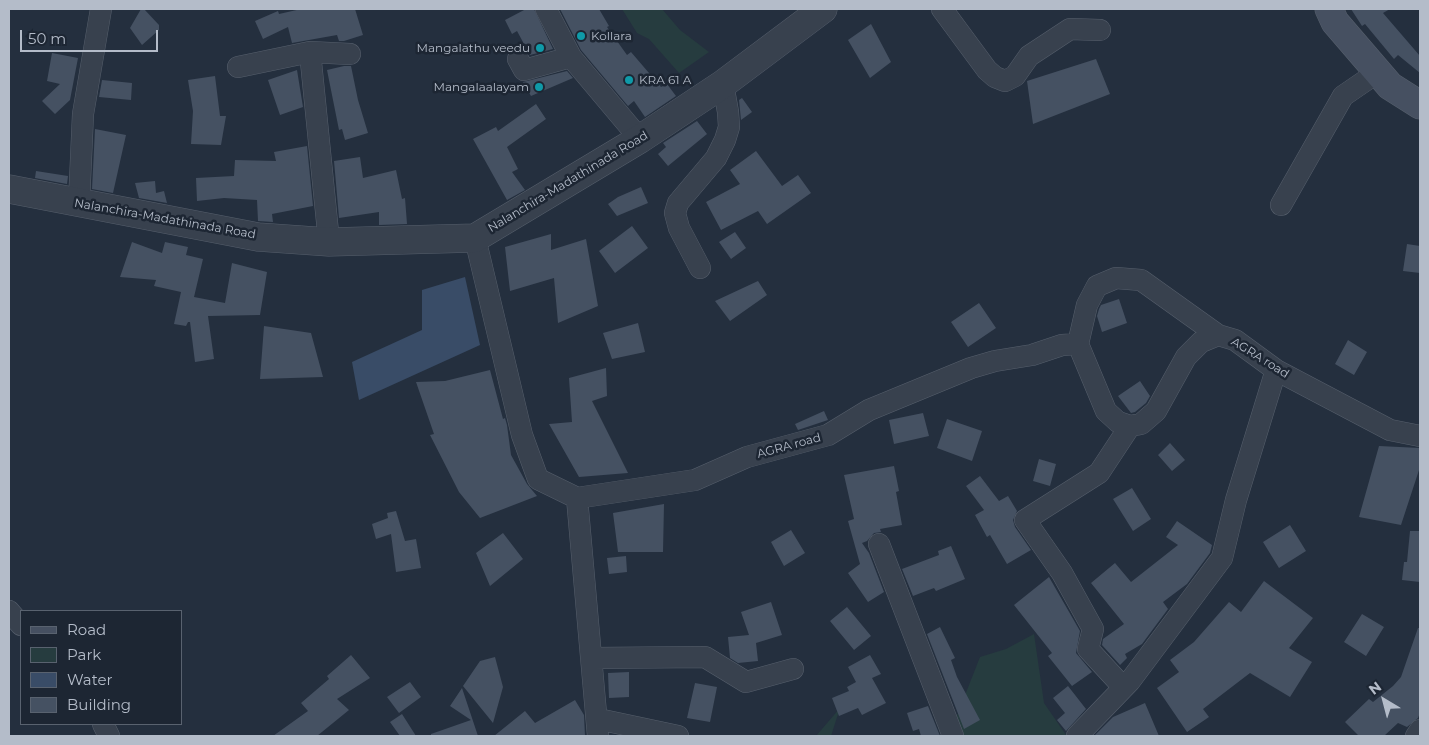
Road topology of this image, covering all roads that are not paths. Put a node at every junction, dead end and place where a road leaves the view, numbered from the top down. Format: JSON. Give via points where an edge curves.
{"nodes":[{"id":1,"x":101,"y":9,"type":"edge"},
{"id":2,"x":546,"y":9,"type":"edge"},
{"id":3,"x":823,"y":9,"type":"edge"},
{"id":4,"x":942,"y":9,"type":"edge"},
{"id":5,"x":1329,"y":9,"type":"edge"},
{"id":6,"x":1100,"y":30,"type":"dead end"},
{"id":7,"x":310,"y":52,"type":"junction"},
{"id":8,"x":350,"y":54,"type":"dead end"},
{"id":9,"x":571,"y":57,"type":"junction"},
{"id":10,"x":518,"y":59,"type":"dead end"},
{"id":11,"x":238,"y":67,"type":"dead end"},
{"id":12,"x":1378,"y":72,"type":"junction"},
{"id":13,"x":723,"y":84,"type":"junction"},
{"id":14,"x":1420,"y":106,"type":"edge"},
{"id":15,"x":640,"y":139,"type":"junction"},
{"id":16,"x":9,"y":189,"type":"edge"},
{"id":17,"x":79,"y":203,"type":"junction"},
{"id":18,"x":1280,"y":205,"type":"dead end"},
{"id":19,"x":475,"y":238,"type":"junction"},
{"id":20,"x":329,"y":242,"type":"junction"},
{"id":21,"x":700,"y":268,"type":"dead end"},
{"id":22,"x":1218,"y":335,"type":"junction"},
{"id":23,"x":1078,"y":344,"type":"junction"},
{"id":24,"x":1276,"y":370,"type":"junction"},
{"id":25,"x":1130,"y":426,"type":"junction"},
{"id":26,"x":1420,"y":436,"type":"edge"},
{"id":27,"x":577,"y":498,"type":"junction"},
{"id":28,"x":879,"y":544,"type":"dead end"},
{"id":29,"x":9,"y":611,"type":"edge"},
{"id":30,"x":20,"y":624,"type":"edge"},
{"id":31,"x":592,"y":658,"type":"junction"},
{"id":32,"x":793,"y":669,"type":"dead end"},
{"id":33,"x":1123,"y":688,"type":"junction"},
{"id":34,"x":598,"y":728,"type":"edge"},
{"id":35,"x":1420,"y":730,"type":"edge"},
{"id":36,"x":678,"y":736,"type":"edge"},
{"id":37,"x":953,"y":736,"type":"edge"},
{"id":38,"x":1077,"y":736,"type":"edge"},
{"id":39,"x":1416,"y":736,"type":"edge"}],
"edges":[{"from":1,"to":17,"type":"street","via":[[83,114]]},
{"from":2,"to":9,"type":"street"},
{"from":3,"to":13,"type":"street","name":"Nalanchira-Madathinada Road"},
{"from":4,"to":6,"type":"street","via":[[987,70],[1005,81],[1015,76],[1029,56],[1070,29]]},
{"from":5,"to":12,"type":"main road","via":[[1335,22]]},
{"from":7,"to":8,"type":"street"},
{"from":7,"to":11,"type":"street"},
{"from":7,"to":20,"type":"street"},
{"from":9,"to":10,"type":"street","via":[[524,70]]},
{"from":9,"to":15,"type":"street"},
{"from":12,"to":14,"type":"main road","via":[[1390,86]]},
{"from":12,"to":18,"type":"street","via":[[1343,96]]},
{"from":13,"to":15,"type":"street","name":"Nalanchira-Madathinada Road"},
{"from":13,"to":21,"type":"street","via":[[729,127],[725,140],[716,158],[678,203],[675,213],[679,228]]},
{"from":15,"to":19,"type":"street","name":"Nalanchira-Madathinada Road"},
{"from":16,"to":17,"type":"street","name":"Nalanchira-Madathinada Road"},
{"from":17,"to":20,"type":"street","name":"Nalanchira-Madathinada Road","via":[[258,237]]},
{"from":19,"to":20,"type":"street","name":"Nalanchira-Madathinada Road"},
{"from":19,"to":27,"type":"street","via":[[522,435],[538,478]]},
{"from":22,"to":23,"type":"street","via":[[1141,280],[1116,278],[1097,286],[1087,305]]},
{"from":22,"to":24,"type":"street","name":"AGRA road","via":[[1235,340]]},
{"from":22,"to":25,"type":"street","name":"AGRA road","via":[[1201,342],[1186,357],[1156,411],[1140,424]]},
{"from":23,"to":25,"type":"street","via":[[1106,411],[1118,422]]},
{"from":23,"to":27,"type":"street","name":"AGRA road","via":[[1062,345],[971,368],[869,410],[828,435],[747,457],[695,480]]},
{"from":24,"to":26,"type":"street","name":"AGRA road","via":[[1390,430]]},
{"from":24,"to":33,"type":"street","via":[[1236,500],[1222,558]]},
{"from":25,"to":33,"type":"street","via":[[1099,473],[1025,520],[1062,574],[1093,629],[1088,649]]},
{"from":27,"to":31,"type":"street"},
{"from":28,"to":37,"type":"street"},
{"from":29,"to":30,"type":"street"},
{"from":31,"to":32,"type":"street","via":[[704,657],[746,682]]},
{"from":31,"to":34,"type":"street"},
{"from":33,"to":38,"type":"street"},
{"from":34,"to":36,"type":"street"},
{"from":35,"to":39,"type":"street"}]}
